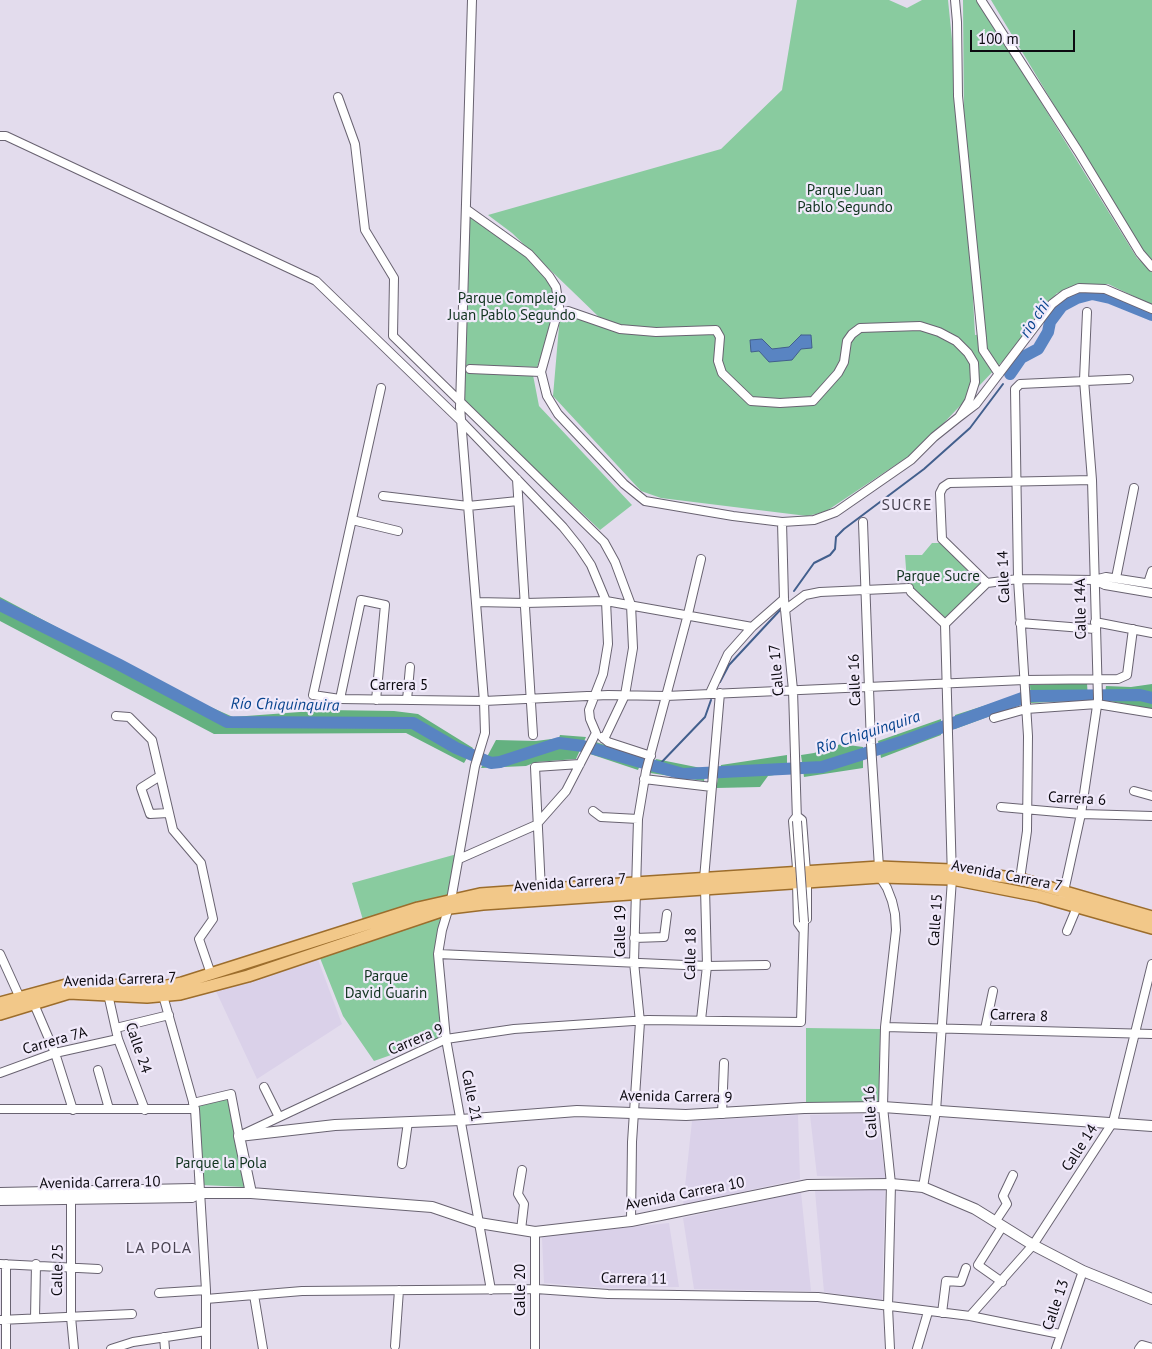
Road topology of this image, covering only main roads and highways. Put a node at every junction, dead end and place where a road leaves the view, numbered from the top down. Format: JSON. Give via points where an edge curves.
{"nodes":[{"id":1,"x":952,"y":874,"type":"junction"},
{"id":2,"x":635,"y":888,"type":"junction"},
{"id":3,"x":1063,"y":897,"type":"junction"},
{"id":4,"x":450,"y":904,"type":"junction"},
{"id":5,"x":1152,"y":917,"type":"edge"},
{"id":6,"x":1152,"y":928,"type":"edge"},
{"id":7,"x":162,"y":991,"type":"junction"},
{"id":8,"x":0,"y":1004,"type":"edge"},
{"id":9,"x":0,"y":1014,"type":"edge"},
{"id":10,"x":1113,"y":1122,"type":"junction"},
{"id":11,"x":1152,"y":1122,"type":"edge"},
{"id":12,"x":1152,"y":1126,"type":"edge"},
{"id":13,"x":0,"y":1193,"type":"edge"},
{"id":14,"x":251,"y":1193,"type":"junction"},
{"id":15,"x":71,"y":1195,"type":"junction"},
{"id":16,"x":0,"y":1200,"type":"edge"},
{"id":17,"x":1152,"y":1299,"type":"edge"}],
"edges":[{"from":1,"to":2,"type":"main road","name":"Avenida Carrera 7","via":[[879,872]]},
{"from":1,"to":3,"type":"main road","name":"Avenida Carrera 7"},
{"from":1,"to":3,"type":"main road","name":"Avenida Carrera 7","via":[[1020,879]]},
{"from":2,"to":4,"type":"main road","name":"Avenida Carrera 7"},
{"from":2,"to":4,"type":"main road","name":"Avenida Carrera 7","via":[[480,894]]},
{"from":3,"to":5,"type":"main road","name":"Avenida Carrera 7"},
{"from":3,"to":6,"type":"main road","name":"Avenida Carrera 7","via":[[1077,907]]},
{"from":4,"to":7,"type":"main road","name":"Avenida Carrera 7","via":[[418,908]]},
{"from":4,"to":7,"type":"main road","name":"Avenida Carrera 7","via":[[248,976],[180,994]]},
{"from":7,"to":8,"type":"main road","name":"Avenida Carrera 7","via":[[70,984]]},
{"from":7,"to":9,"type":"main road","name":"Avenida Carrera 7","via":[[69,994]]},
{"from":10,"to":11,"type":"main road","name":"Avenida Carrera 9"},
{"from":10,"to":12,"type":"main road","name":"Avenida Carrera 9"},
{"from":10,"to":14,"type":"main road","name":"Avenida Carrera 9","via":[[883,1107],[686,1115],[577,1111],[335,1126],[239,1136]]},
{"from":13,"to":15,"type":"main road","name":"Avenida Carrera 10"},
{"from":14,"to":15,"type":"main road","name":"Avenida Carrera 10","via":[[200,1193],[193,1189]]},
{"from":14,"to":17,"type":"main road","name":"Avenida Carrera 10","via":[[432,1207],[479,1223],[535,1232],[631,1221],[808,1185],[923,1187],[975,1209],[1083,1271]]},
{"from":15,"to":16,"type":"main road","name":"Avenida Carrera 10"}]}
